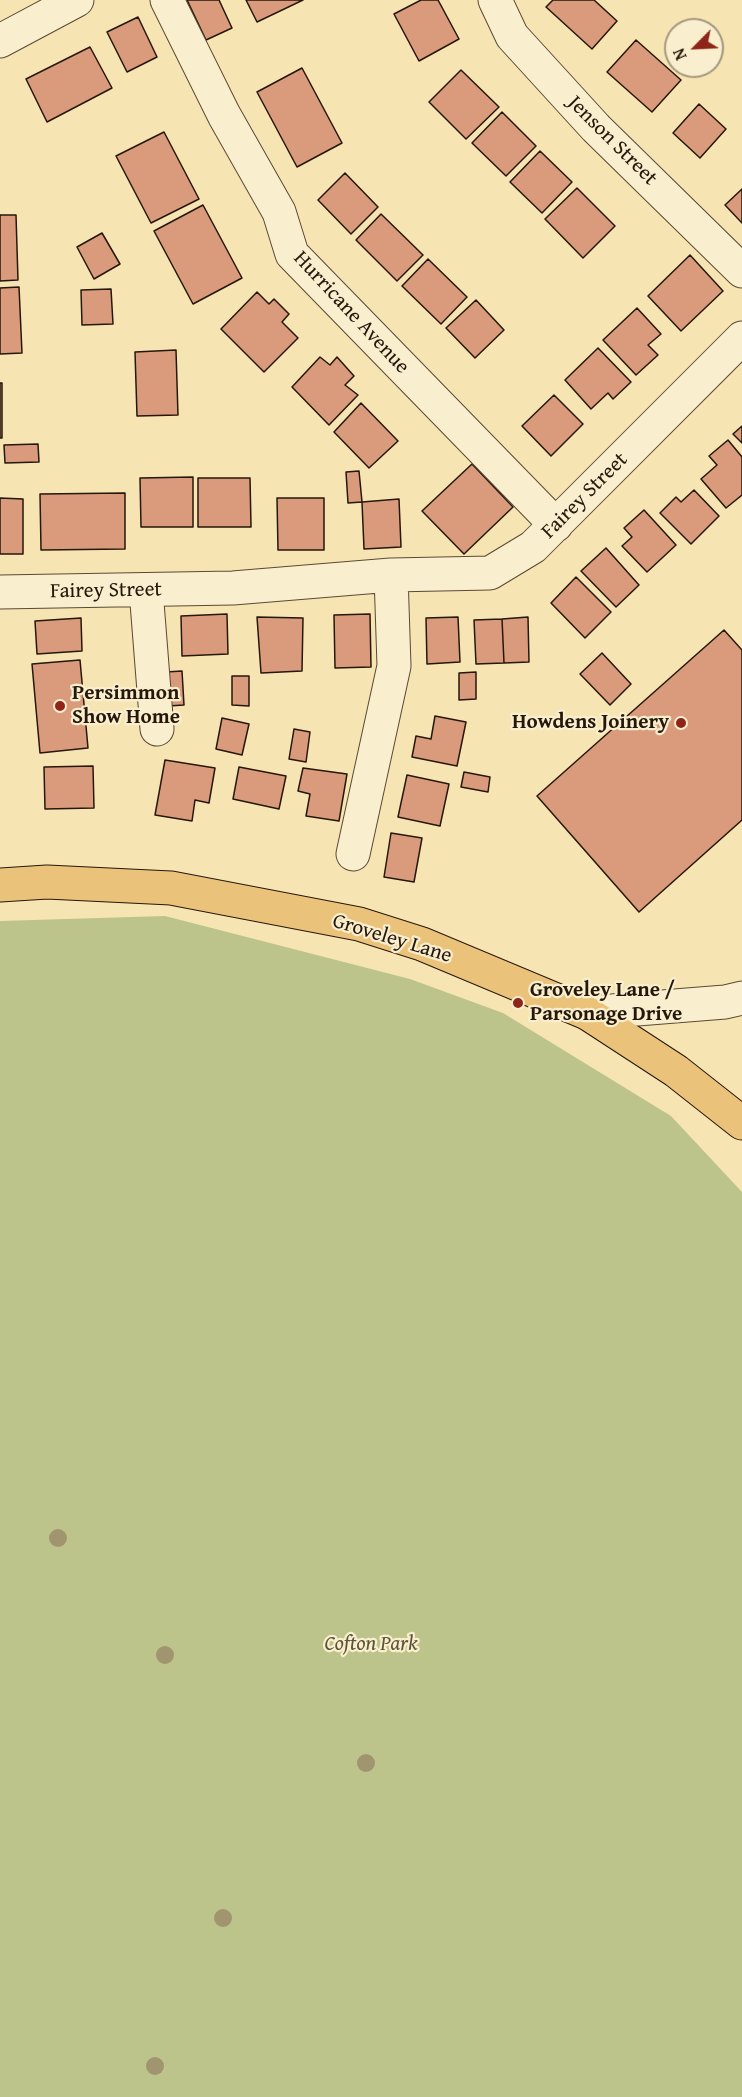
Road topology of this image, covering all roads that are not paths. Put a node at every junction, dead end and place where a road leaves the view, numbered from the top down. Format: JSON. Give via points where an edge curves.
{"nodes":[{"id":1,"x":77,"y":0,"type":"edge"},
{"id":2,"x":167,"y":0,"type":"edge"},
{"id":3,"x":495,"y":0,"type":"edge"},
{"id":4,"x":0,"y":40,"type":"edge"},
{"id":5,"x":742,"y":271,"type":"edge"},
{"id":6,"x":742,"y":338,"type":"edge"},
{"id":7,"x":556,"y":525,"type":"junction"},
{"id":8,"x":391,"y":575,"type":"junction"},
{"id":9,"x":146,"y":590,"type":"junction"},
{"id":10,"x":0,"y":592,"type":"edge"},
{"id":11,"x":157,"y":729,"type":"dead end"},
{"id":12,"x":353,"y":854,"type":"dead end"},
{"id":13,"x":0,"y":885,"type":"edge"},
{"id":14,"x":736,"y":1003,"type":"edge"},
{"id":15,"x":587,"y":1013,"type":"junction"},
{"id":16,"x":742,"y":1123,"type":"edge"}],
"edges":[{"from":1,"to":4,"type":"street"},
{"from":2,"to":7,"type":"street","name":"Hurricane Avenue","via":[[224,115],[279,212],[292,254]]},
{"from":3,"to":5,"type":"street","name":"Jenson Street","via":[[512,36],[596,128]]},
{"from":6,"to":7,"type":"street","name":"Fairey Street"},
{"from":7,"to":8,"type":"street","name":"Fairey Street","via":[[533,547],[489,573]]},
{"from":8,"to":9,"type":"street","name":"Fairey Street","via":[[233,588]]},
{"from":8,"to":12,"type":"street","via":[[394,666]]},
{"from":9,"to":10,"type":"street","name":"Fairey Street"},
{"from":9,"to":11,"type":"street"},
{"from":13,"to":15,"type":"main road","name":"Groveley Lane","via":[[47,882],[171,888],[359,924],[422,944]]},
{"from":14,"to":15,"type":"street"},
{"from":15,"to":16,"type":"main road","name":"Groveley Lane","via":[[676,1071]]}]}
